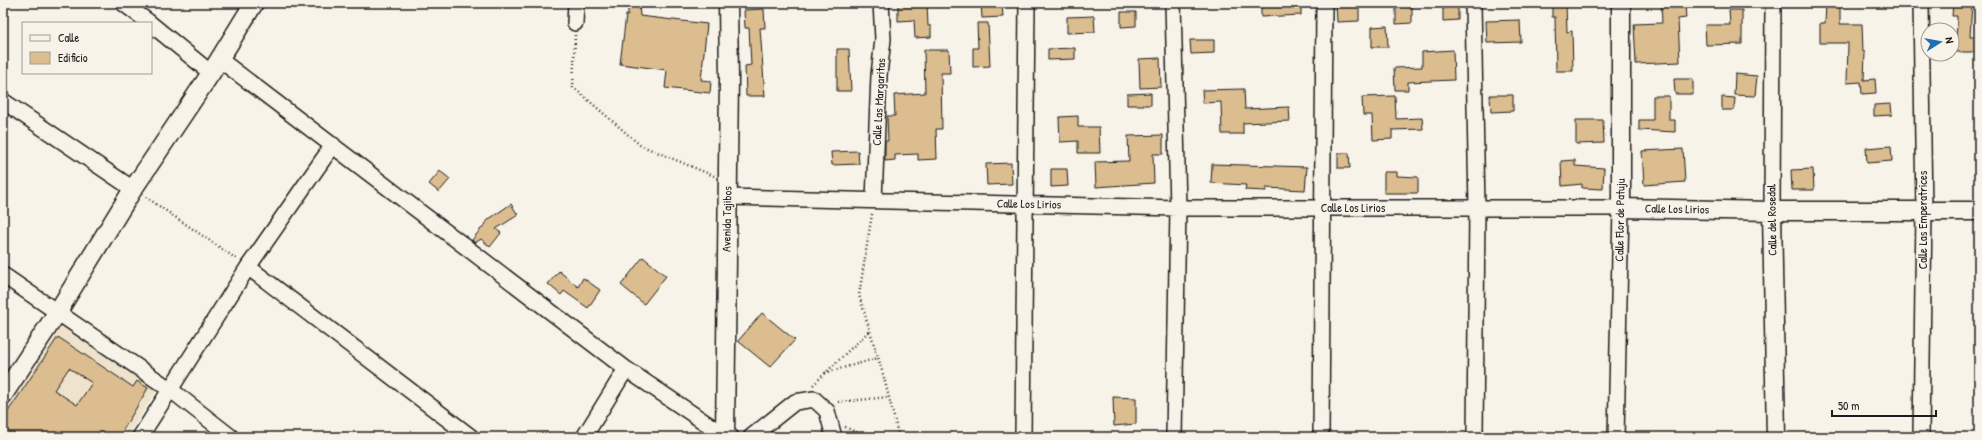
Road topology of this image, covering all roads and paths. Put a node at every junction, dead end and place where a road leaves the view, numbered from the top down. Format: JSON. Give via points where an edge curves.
{"nodes":[{"id":1,"x":123,"y":3,"type":"edge"},
{"id":2,"x":254,"y":3,"type":"edge"},
{"id":3,"x":576,"y":3,"type":"edge"},
{"id":4,"x":728,"y":3,"type":"edge"},
{"id":5,"x":881,"y":3,"type":"edge"},
{"id":6,"x":1027,"y":3,"type":"edge"},
{"id":7,"x":1173,"y":3,"type":"edge"},
{"id":8,"x":1324,"y":3,"type":"edge"},
{"id":9,"x":1473,"y":3,"type":"edge"},
{"id":10,"x":1621,"y":3,"type":"edge"},
{"id":11,"x":1773,"y":3,"type":"edge"},
{"id":12,"x":1920,"y":3,"type":"edge"},
{"id":13,"x":150,"y":22,"type":"edge"},
{"id":14,"x":575,"y":23,"type":"joint"},
{"id":15,"x":152,"y":24,"type":"edge"},
{"id":16,"x":215,"y":66,"type":"junction"},
{"id":17,"x":3,"y":101,"type":"edge"},
{"id":18,"x":333,"y":145,"type":"junction"},
{"id":19,"x":728,"y":174,"type":"junction"},
{"id":20,"x":133,"y":189,"type":"junction"},
{"id":21,"x":727,"y":197,"type":"junction"},
{"id":22,"x":874,"y":200,"type":"junction"},
{"id":23,"x":1025,"y":204,"type":"junction"},
{"id":24,"x":1178,"y":208,"type":"junction"},
{"id":25,"x":1322,"y":208,"type":"junction"},
{"id":26,"x":1478,"y":208,"type":"junction"},
{"id":27,"x":1621,"y":208,"type":"junction"},
{"id":28,"x":1772,"y":211,"type":"junction"},
{"id":29,"x":1924,"y":211,"type":"junction"},
{"id":30,"x":1979,"y":211,"type":"edge"},
{"id":31,"x":248,"y":267,"type":"junction"},
{"id":32,"x":3,"y":275,"type":"edge"},
{"id":33,"x":57,"y":313,"type":"junction"},
{"id":34,"x":870,"y":330,"type":"junction"},
{"id":35,"x":878,"y":358,"type":"junction"},
{"id":36,"x":626,"y":369,"type":"junction"},
{"id":37,"x":824,"y":374,"type":"junction"},
{"id":38,"x":171,"y":390,"type":"junction"},
{"id":39,"x":3,"y":395,"type":"edge"},
{"id":40,"x":889,"y":398,"type":"junction"},
{"id":41,"x":795,"y":402,"type":"junction"},
{"id":42,"x":819,"y":404,"type":"junction"},
{"id":43,"x":140,"y":437,"type":"edge"},
{"id":44,"x":231,"y":437,"type":"edge"},
{"id":45,"x":471,"y":437,"type":"edge"},
{"id":46,"x":584,"y":437,"type":"edge"},
{"id":47,"x":726,"y":437,"type":"edge"},
{"id":48,"x":751,"y":437,"type":"edge"},
{"id":49,"x":834,"y":437,"type":"edge"},
{"id":50,"x":898,"y":437,"type":"edge"},
{"id":51,"x":1023,"y":437,"type":"edge"},
{"id":52,"x":1174,"y":437,"type":"edge"},
{"id":53,"x":1321,"y":437,"type":"edge"},
{"id":54,"x":1475,"y":437,"type":"edge"},
{"id":55,"x":1616,"y":437,"type":"edge"},
{"id":56,"x":1776,"y":437,"type":"edge"},
{"id":57,"x":1921,"y":437,"type":"edge"}],
"edges":[{"from":1,"to":13,"type":"street"},
{"from":2,"to":16,"type":"street"},
{"from":3,"to":14,"type":"street"},
{"from":4,"to":19,"type":"street","name":"Avenida Tajibos"},
{"from":5,"to":22,"type":"street","name":"Calle Las Margaritas","via":[[883,39]]},
{"from":6,"to":23,"type":"street"},
{"from":7,"to":24,"type":"street"},
{"from":8,"to":25,"type":"street"},
{"from":9,"to":26,"type":"street"},
{"from":10,"to":27,"type":"street","name":"Calle Flor de Patuju"},
{"from":11,"to":28,"type":"street","name":"Calle del Rosedal"},
{"from":12,"to":29,"type":"street","name":"Calle Las Emperatrices"},
{"from":14,"to":19,"type":"path","via":[[573,87],[640,145],[712,176]]},
{"from":15,"to":16,"type":"street"},
{"from":16,"to":18,"type":"street"},
{"from":16,"to":20,"type":"street"},
{"from":17,"to":20,"type":"street"},
{"from":18,"to":31,"type":"street"},
{"from":18,"to":36,"type":"street"},
{"from":19,"to":21,"type":"street","name":"Avenida Tajibos"},
{"from":20,"to":31,"type":"path"},
{"from":20,"to":33,"type":"street"},
{"from":21,"to":22,"type":"street","name":"Calle Los Lirios"},
{"from":21,"to":47,"type":"street","name":"Avenida Tajibos"},
{"from":22,"to":23,"type":"street","name":"Calle Los Lirios"},
{"from":22,"to":34,"type":"path","via":[[859,295]]},
{"from":23,"to":24,"type":"street","name":"Calle Los Lirios"},
{"from":23,"to":51,"type":"street"},
{"from":24,"to":25,"type":"street","name":"Calle Los Lirios"},
{"from":24,"to":52,"type":"street"},
{"from":25,"to":26,"type":"street","name":"Calle Los Lirios"},
{"from":25,"to":53,"type":"street"},
{"from":26,"to":27,"type":"street","name":"Calle Los Lirios"},
{"from":26,"to":54,"type":"street"},
{"from":27,"to":28,"type":"street","name":"Calle Los Lirios"},
{"from":27,"to":55,"type":"street","name":"Calle Flor de Patuju"},
{"from":28,"to":29,"type":"street","name":"Calle Los Lirios"},
{"from":28,"to":56,"type":"street","name":"Calle del Rosedal"},
{"from":29,"to":30,"type":"street","name":"Calle Los Lirios"},
{"from":29,"to":57,"type":"street","name":"Calle Las Emperatrices"},
{"from":31,"to":38,"type":"street"},
{"from":31,"to":45,"type":"street"},
{"from":32,"to":33,"type":"street"},
{"from":33,"to":38,"type":"street"},
{"from":33,"to":39,"type":"street"},
{"from":34,"to":35,"type":"path"},
{"from":34,"to":37,"type":"path"},
{"from":35,"to":37,"type":"path"},
{"from":35,"to":40,"type":"path"},
{"from":36,"to":46,"type":"street"},
{"from":36,"to":47,"type":"street"},
{"from":37,"to":41,"type":"path"},
{"from":38,"to":43,"type":"street"},
{"from":38,"to":44,"type":"street"},
{"from":40,"to":42,"type":"path"},
{"from":40,"to":50,"type":"path"},
{"from":41,"to":42,"type":"street","via":[[814,399]]},
{"from":41,"to":48,"type":"street"},
{"from":42,"to":49,"type":"street","via":[[826,411]]}]}
